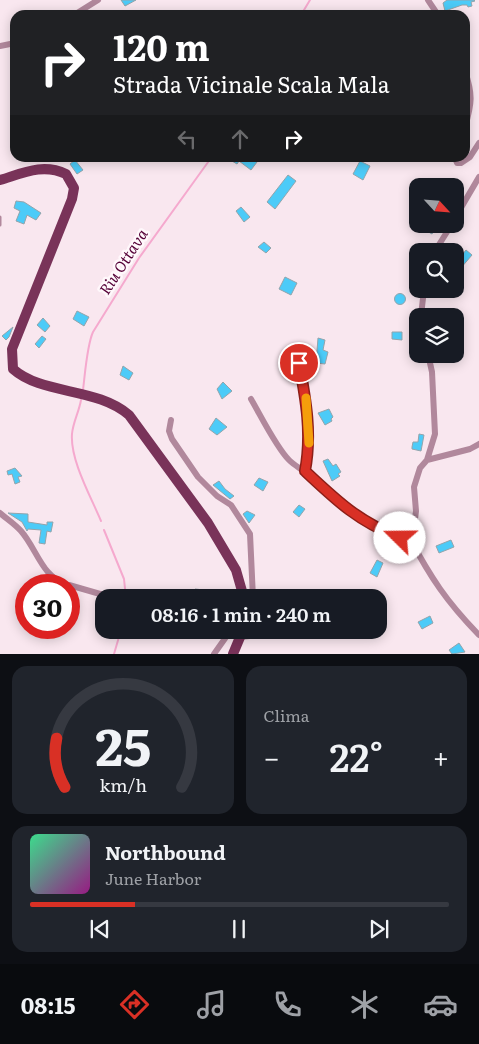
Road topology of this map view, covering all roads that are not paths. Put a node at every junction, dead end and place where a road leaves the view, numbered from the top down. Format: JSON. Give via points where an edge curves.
{"nodes":[{"id":1,"x":98,"y":0,"type":"edge"},
{"id":2,"x":82,"y":10,"type":"edge"},
{"id":3,"x":470,"y":85,"type":"edge"},
{"id":4,"x":470,"y":111,"type":"edge"},
{"id":5,"x":479,"y":143,"type":"edge"},
{"id":6,"x":470,"y":157,"type":"edge"},
{"id":7,"x":479,"y":177,"type":"edge"},
{"id":8,"x":0,"y":180,"type":"edge"},
{"id":9,"x":464,"y":203,"type":"edge"},
{"id":10,"x":0,"y":217,"type":"edge"},
{"id":11,"x":0,"y":225,"type":"edge"},
{"id":12,"x":299,"y":363,"type":"dead end"},
{"id":13,"x":430,"y":363,"type":"edge"},
{"id":14,"x":251,"y":399,"type":"dead end"},
{"id":15,"x":172,"y":420,"type":"dead end"},
{"id":16,"x":479,"y":444,"type":"edge"},
{"id":17,"x":427,"y":460,"type":"junction"},
{"id":18,"x":305,"y":471,"type":"junction"},
{"id":19,"x":0,"y":513,"type":"edge"},
{"id":20,"x":409,"y":537,"type":"junction"},
{"id":21,"x":52,"y":574,"type":"edge"},
{"id":22,"x":80,"y":588,"type":"edge"},
{"id":23,"x":241,"y":589,"type":"edge"},
{"id":24,"x":252,"y":589,"type":"edge"},
{"id":25,"x":95,"y":593,"type":"edge"},
{"id":26,"x":479,"y":635,"type":"edge"},
{"id":27,"x":225,"y":639,"type":"edge"},
{"id":28,"x":240,"y":639,"type":"edge"},
{"id":29,"x":214,"y":654,"type":"edge"},
{"id":30,"x":233,"y":654,"type":"edge"}],
"edges":[{"from":1,"to":2,"type":"street"},
{"from":3,"to":4,"type":"street"},
{"from":5,"to":6,"type":"street"},
{"from":7,"to":9,"type":"street"},
{"from":8,"to":23,"type":"main road","via":[[36,168],[46,168],[66,174],[74,188],[12,349],[13,368],[30,379],[121,408],[208,523],[236,570]]},
{"from":10,"to":11,"type":"lane"},
{"from":12,"to":18,"type":"street","via":[[308,412],[310,447]]},
{"from":13,"to":17,"type":"street","via":[[435,434]]},
{"from":14,"to":18,"type":"street","via":[[289,460]]},
{"from":15,"to":24,"type":"street","via":[[170,431],[198,477],[231,505],[250,534]]},
{"from":16,"to":17,"type":"street"},
{"from":17,"to":20,"type":"street","via":[[420,468],[414,487],[415,527]]},
{"from":18,"to":20,"type":"street","via":[[344,508],[371,526],[400,538]]},
{"from":19,"to":21,"type":"street","via":[[20,530],[43,568]]},
{"from":20,"to":26,"type":"street","via":[[432,580],[450,605]]},
{"from":22,"to":25,"type":"street"},
{"from":27,"to":29,"type":"street"},
{"from":28,"to":30,"type":"main road"}]}
